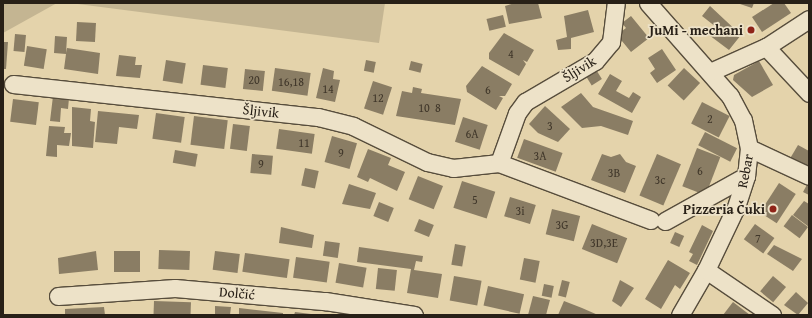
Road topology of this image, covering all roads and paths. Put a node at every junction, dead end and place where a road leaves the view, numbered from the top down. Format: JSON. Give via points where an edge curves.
{"nodes":[{"id":1,"x":616,"y":3,"type":"edge"},
{"id":2,"x":648,"y":3,"type":"edge"},
{"id":3,"x":809,"y":19,"type":"edge"},
{"id":4,"x":766,"y":47,"type":"junction"},
{"id":5,"x":710,"y":72,"type":"junction"},
{"id":6,"x":13,"y":84,"type":"dead end"},
{"id":7,"x":809,"y":93,"type":"edge"},
{"id":8,"x":749,"y":148,"type":"junction"},
{"id":9,"x":499,"y":163,"type":"junction"},
{"id":10,"x":746,"y":176,"type":"junction"},
{"id":11,"x":809,"y":176,"type":"edge"},
{"id":12,"x":706,"y":270,"type":"junction"},
{"id":13,"x":58,"y":296,"type":"dead end"},
{"id":14,"x":414,"y":315,"type":"edge"},
{"id":15,"x":680,"y":315,"type":"edge"},
{"id":16,"x":772,"y":315,"type":"edge"}],
"edges":[{"from":1,"to":9,"type":"street","name":"Šljivik","via":[[611,42],[595,61],[525,102],[517,113]]},
{"from":2,"to":5,"type":"street","name":"Rebar"},
{"from":3,"to":4,"type":"street"},
{"from":4,"to":5,"type":"street"},
{"from":4,"to":7,"type":"street"},
{"from":5,"to":8,"type":"street","name":"Rebar","via":[[738,108]]},
{"from":6,"to":9,"type":"street","name":"Šljivik","via":[[318,117],[353,126],[427,162],[453,168]]},
{"from":8,"to":10,"type":"street","name":"Rebar"},
{"from":8,"to":11,"type":"street"},
{"from":9,"to":10,"type":"street","name":"Šljivik","via":[[658,220]]},
{"from":10,"to":12,"type":"street","name":"Rebar"},
{"from":12,"to":15,"type":"street","name":"Rebar"},
{"from":12,"to":16,"type":"street"},
{"from":13,"to":14,"type":"street","name":"Dolčić","via":[[174,288],[325,301]]}]}
